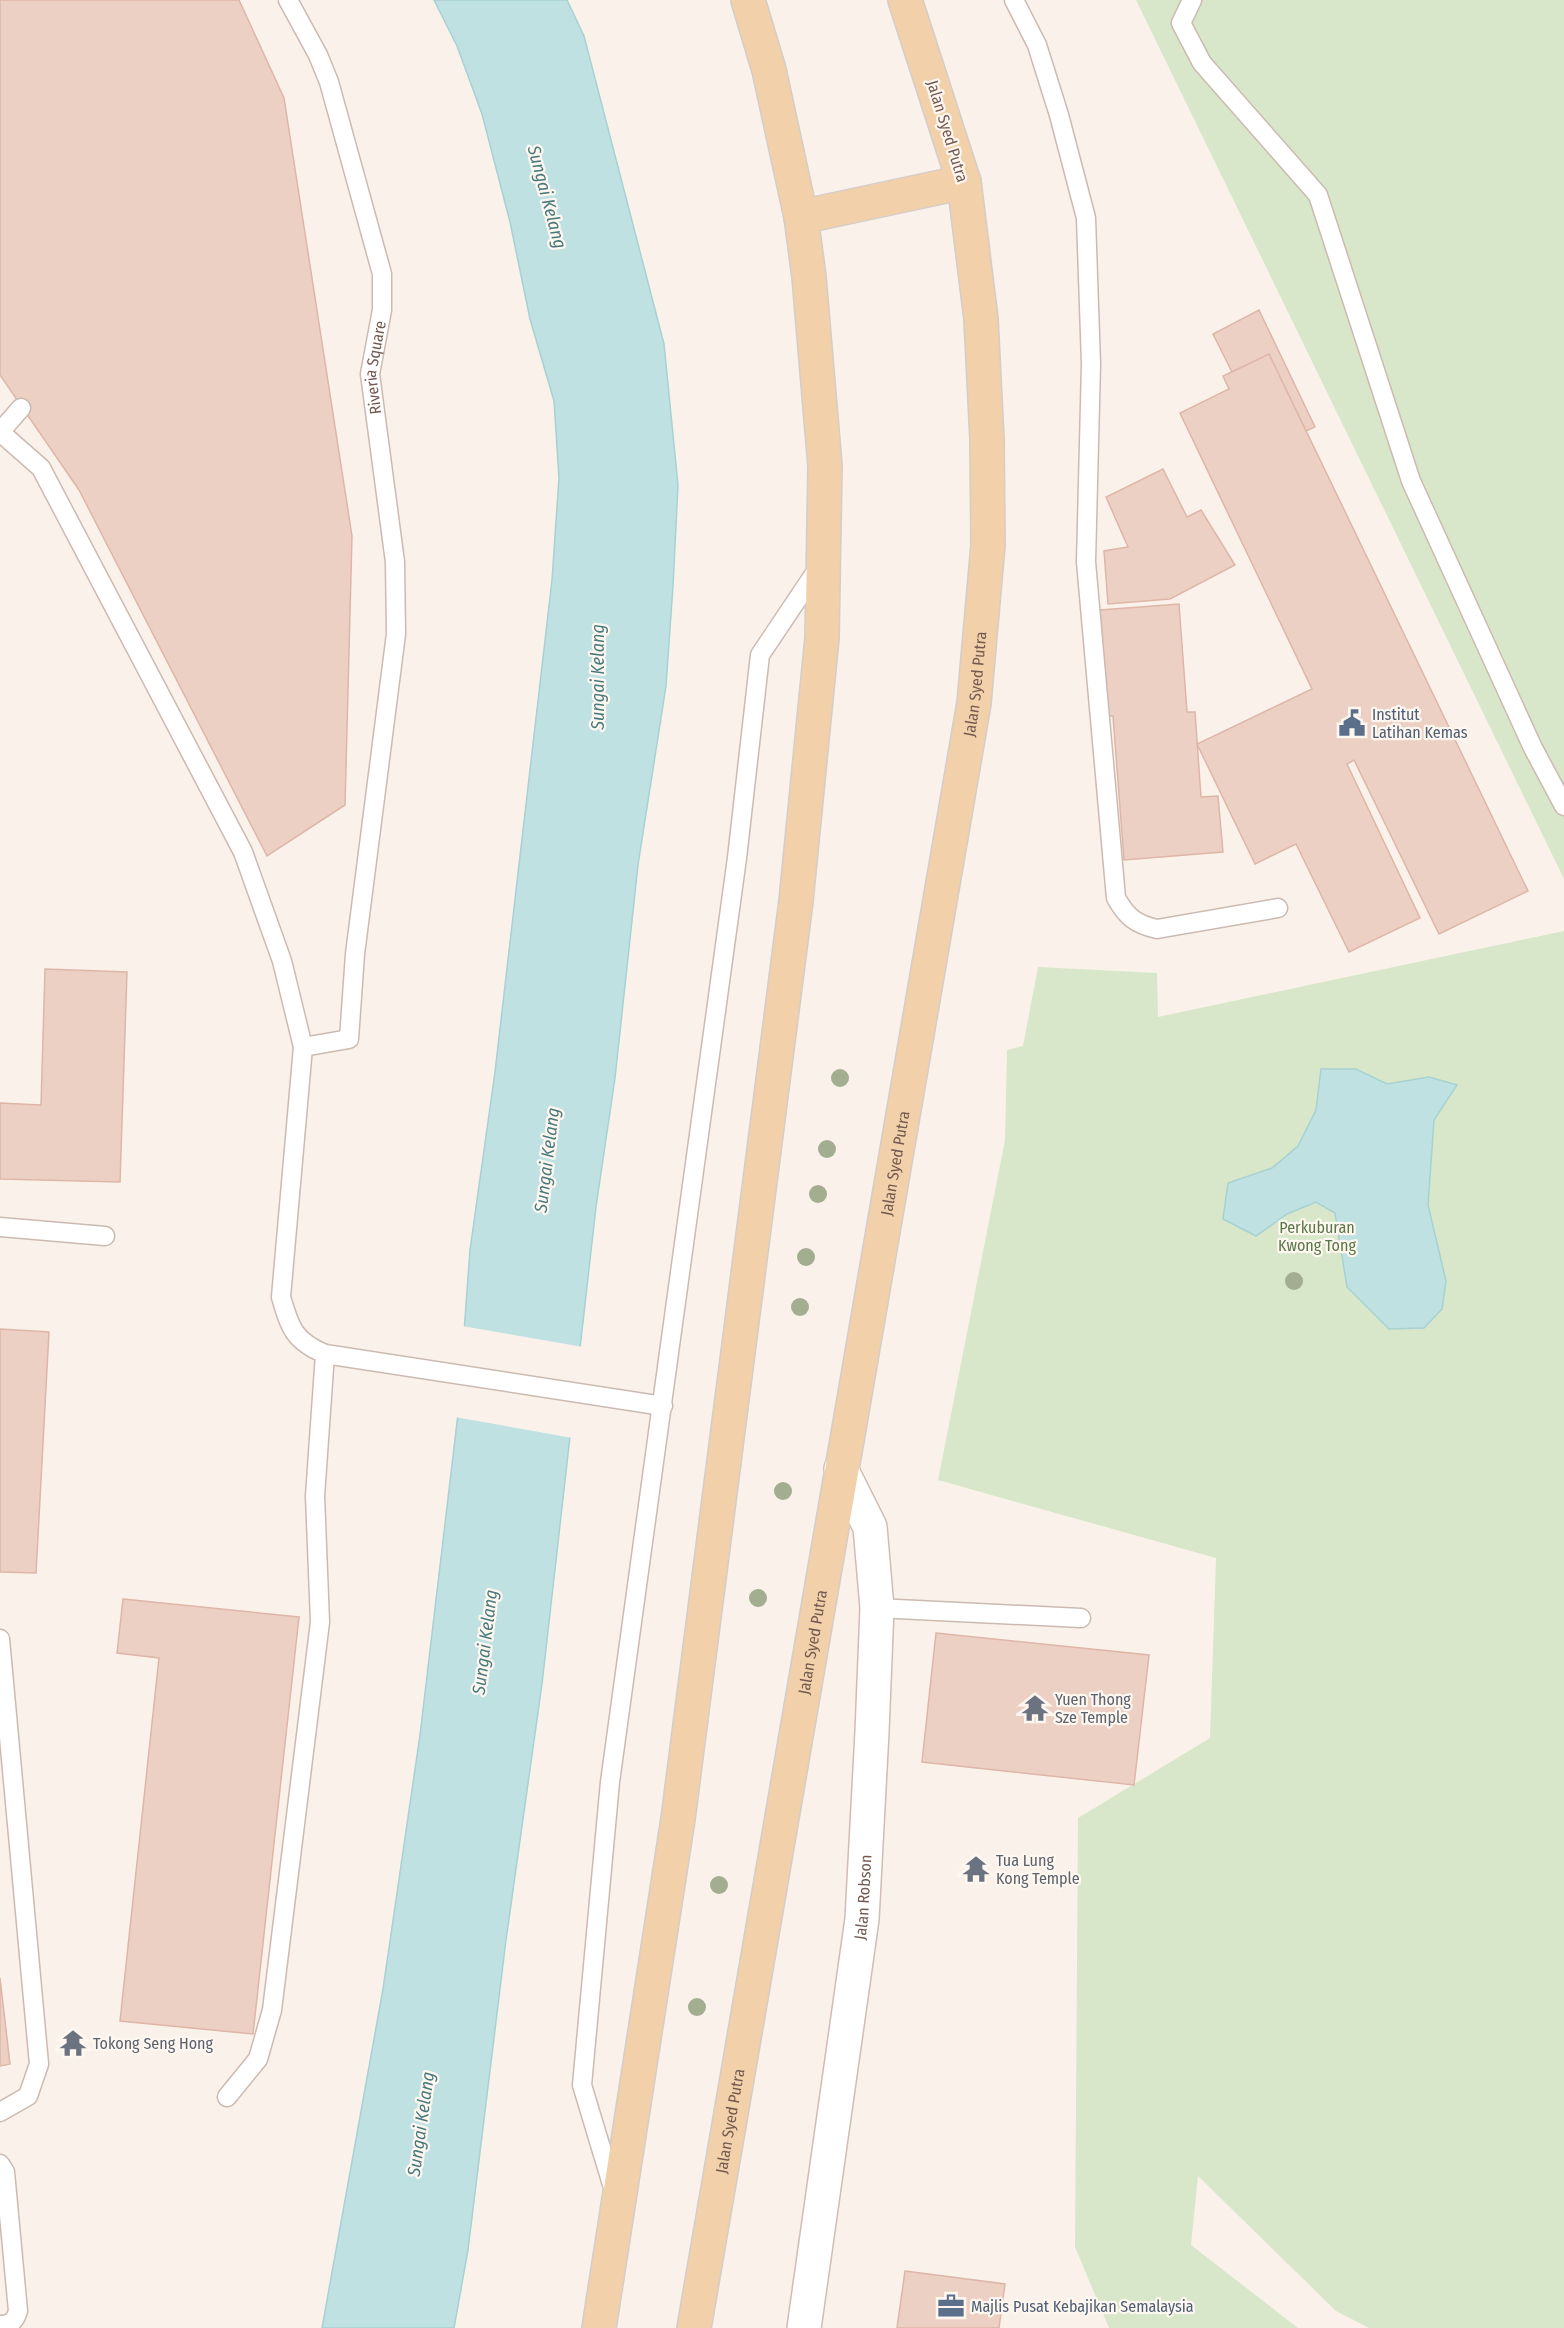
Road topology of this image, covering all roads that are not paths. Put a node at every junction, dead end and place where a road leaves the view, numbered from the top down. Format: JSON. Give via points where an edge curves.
{"nodes":[{"id":1,"x":288,"y":0,"type":"edge"},
{"id":2,"x":748,"y":0,"type":"edge"},
{"id":3,"x":905,"y":0,"type":"edge"},
{"id":4,"x":1014,"y":0,"type":"edge"},
{"id":5,"x":1192,"y":0,"type":"edge"},
{"id":6,"x":964,"y":182,"type":"junction"},
{"id":7,"x":801,"y":217,"type":"junction"},
{"id":8,"x":21,"y":408,"type":"dead end"},
{"id":9,"x":0,"y":432,"type":"edge"},
{"id":10,"x":825,"y":557,"type":"junction"},
{"id":11,"x":1564,"y":806,"type":"edge"},
{"id":12,"x":1278,"y":908,"type":"dead end"},
{"id":13,"x":303,"y":1047,"type":"junction"},
{"id":14,"x":0,"y":1227,"type":"edge"},
{"id":15,"x":105,"y":1236,"type":"dead end"},
{"id":16,"x":332,"y":1355,"type":"junction"},
{"id":17,"x":663,"y":1406,"type":"junction"},
{"id":18,"x":841,"y":1469,"type":"junction"},
{"id":19,"x":878,"y":1608,"type":"junction"},
{"id":20,"x":1081,"y":1618,"type":"dead end"},
{"id":21,"x":0,"y":1639,"type":"edge"},
{"id":22,"x":227,"y":2097,"type":"dead end"},
{"id":23,"x":0,"y":2112,"type":"edge"},
{"id":24,"x":0,"y":2164,"type":"edge"},
{"id":25,"x":618,"y":2204,"type":"junction"},
{"id":26,"x":0,"y":2325,"type":"edge"},
{"id":27,"x":599,"y":2328,"type":"edge"},
{"id":28,"x":694,"y":2328,"type":"edge"},
{"id":29,"x":804,"y":2328,"type":"edge"}],
"edges":[{"from":1,"to":13,"type":"lane","name":"Riveria Square","via":[[329,82],[382,274],[382,310],[370,374],[395,562],[396,634],[349,1039]]},
{"from":2,"to":7,"type":"main road","via":[[769,70]]},
{"from":3,"to":6,"type":"main road","name":"Jalan Syed Putra"},
{"from":4,"to":12,"type":"lane","via":[[1037,45],[1086,218],[1091,363],[1086,562],[1116,898],[1132,920],[1156,929]]},
{"from":5,"to":11,"type":"lane","via":[[1182,23],[1202,63],[1318,195],[1411,481],[1533,748]]},
{"from":6,"to":7,"type":"main road"},
{"from":6,"to":18,"type":"main road","name":"Jalan Syed Putra","via":[[981,319],[987,440],[988,544],[974,703]]},
{"from":7,"to":10,"type":"main road","via":[[825,466]]},
{"from":8,"to":9,"type":"lane"},
{"from":9,"to":13,"type":"lane","via":[[41,468],[243,852],[282,961]]},
{"from":10,"to":17,"type":"lane","via":[[760,655],[737,858]]},
{"from":10,"to":25,"type":"main road","via":[[813,750],[788,966],[678,1819]]},
{"from":13,"to":16,"type":"lane","via":[[281,1297],[289,1325],[304,1345]]},
{"from":14,"to":15,"type":"lane"},
{"from":16,"to":17,"type":"lane"},
{"from":16,"to":22,"type":"lane","via":[[315,1496],[320,1622],[272,2010],[258,2058]]},
{"from":17,"to":25,"type":"lane","via":[[610,1782],[582,2085]]},
{"from":18,"to":19,"type":"main road","name":"Jalan Robson","via":[[870,1527]]},
{"from":18,"to":28,"type":"main road","name":"Jalan Syed Putra"},
{"from":19,"to":20,"type":"lane"},
{"from":19,"to":29,"type":"main road","name":"Jalan Robson","via":[[862,1919]]},
{"from":21,"to":23,"type":"lane","via":[[39,2064],[28,2096]]},
{"from":24,"to":26,"type":"lane","via":[[18,2311],[8,2325]]},
{"from":25,"to":27,"type":"main road"}]}
